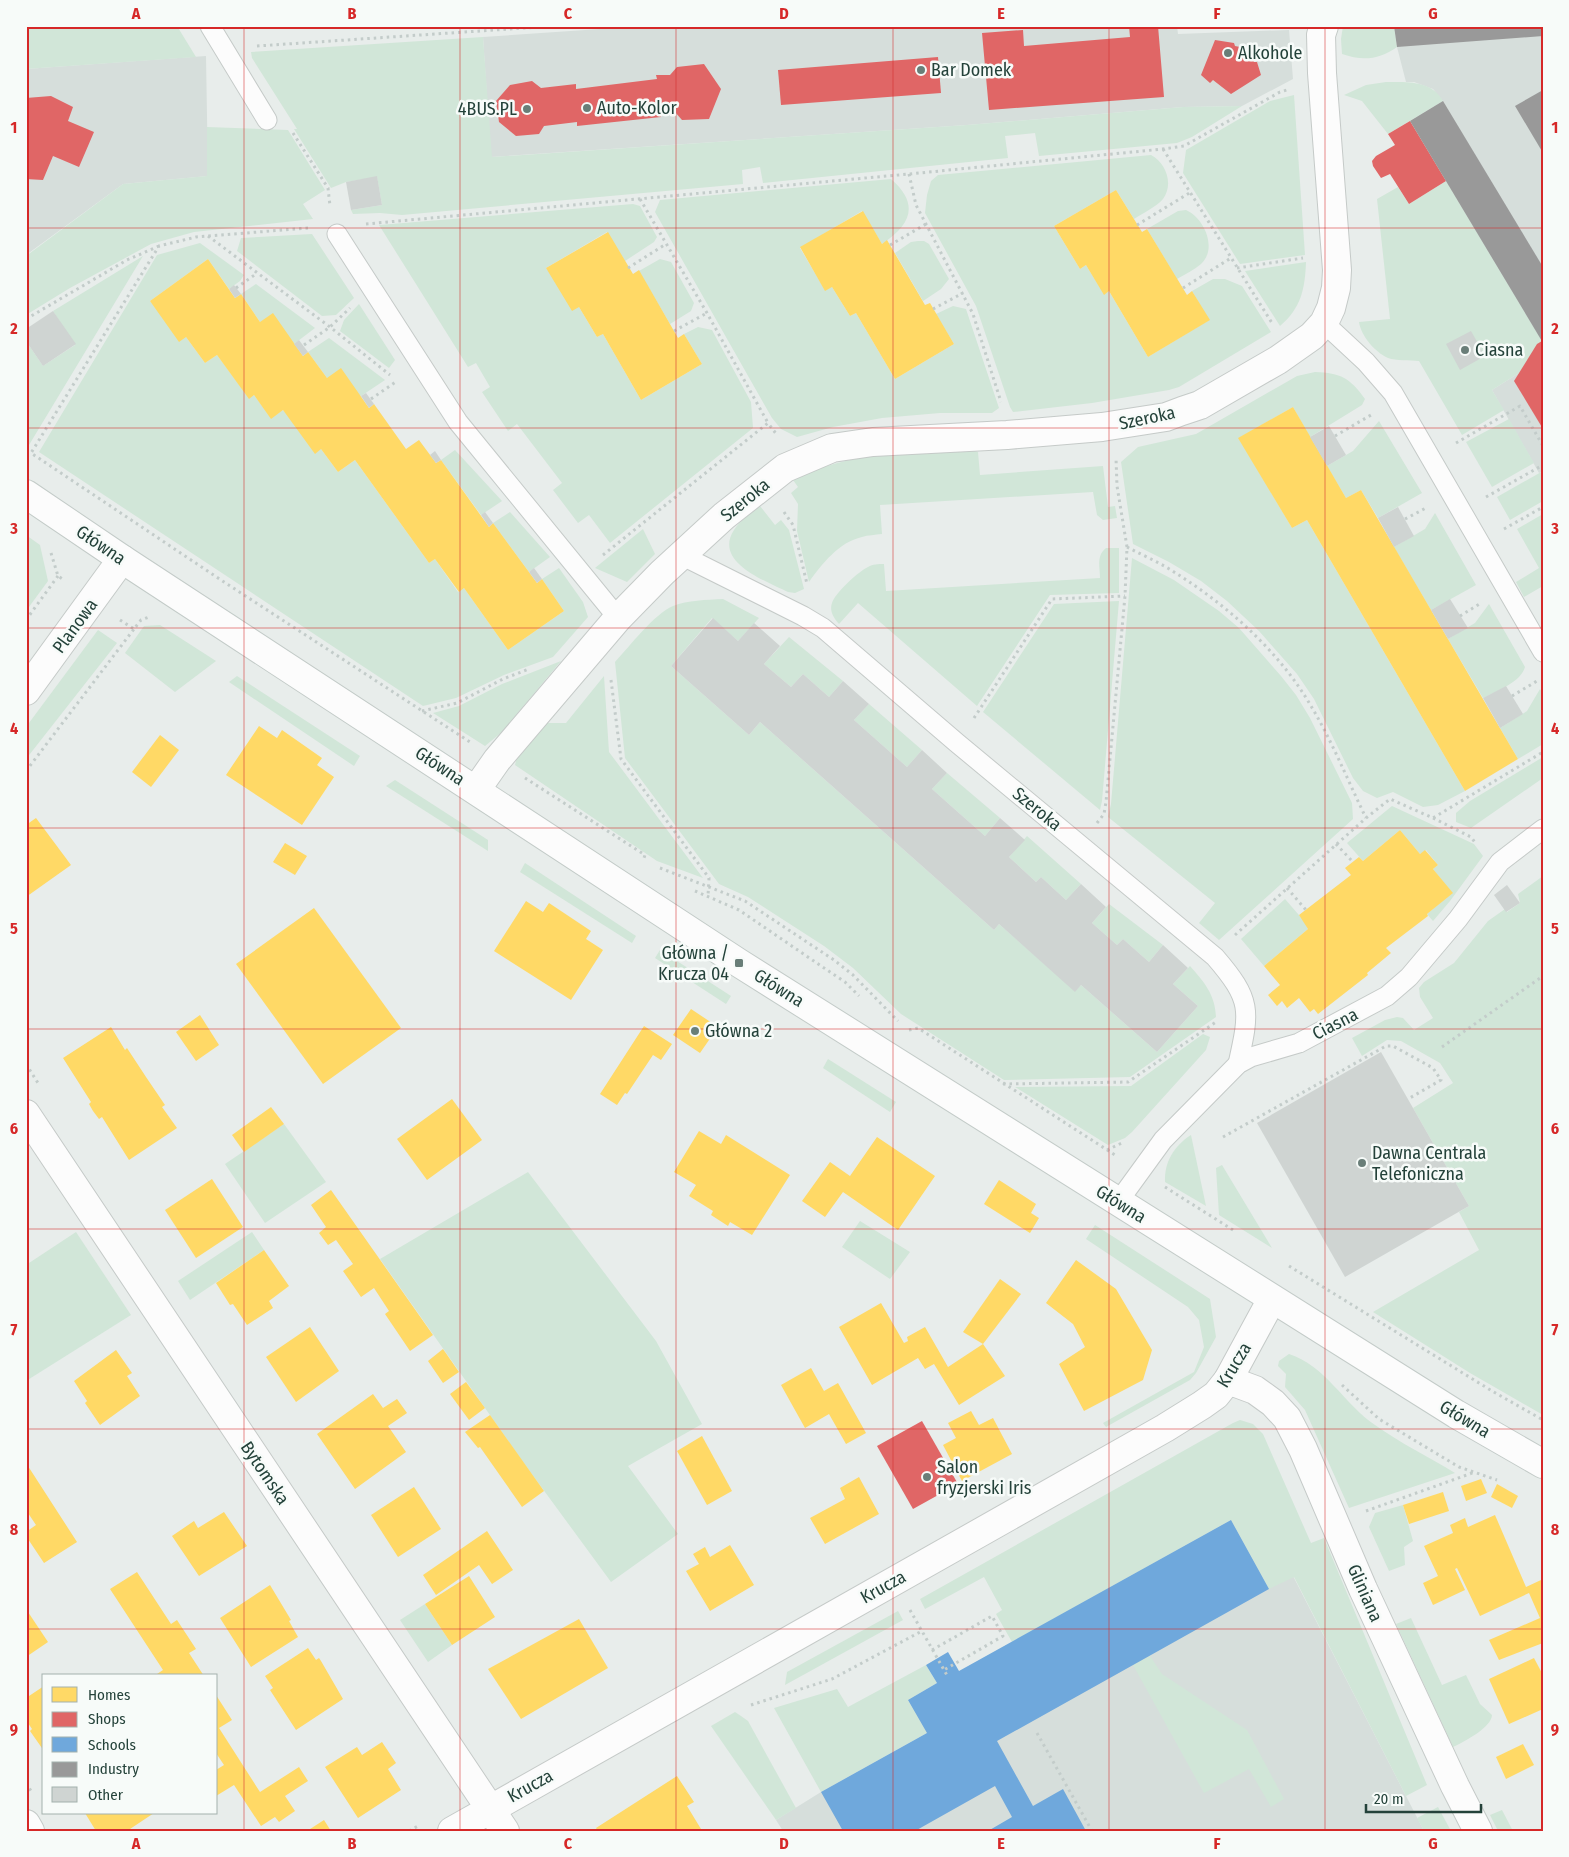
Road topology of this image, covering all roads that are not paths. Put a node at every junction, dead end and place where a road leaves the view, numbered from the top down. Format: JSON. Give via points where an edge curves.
{"nodes":[{"id":1,"x":210,"y":26,"type":"edge"},
{"id":2,"x":1324,"y":26,"type":"edge"},
{"id":3,"x":267,"y":120,"type":"road end"},
{"id":4,"x":334,"y":230,"type":"road end"},
{"id":5,"x":1324,"y":323,"type":"junction"},
{"id":6,"x":26,"y":494,"type":"edge"},
{"id":7,"x":682,"y":555,"type":"junction"},
{"id":8,"x":122,"y":560,"type":"junction"},
{"id":9,"x":618,"y":618,"type":"junction"},
{"id":10,"x":1543,"y":652,"type":"edge"},
{"id":11,"x":32,"y":674,"type":"edge"},
{"id":12,"x":476,"y":790,"type":"junction"},
{"id":13,"x":1543,"y":829,"type":"edge"},
{"id":14,"x":1238,"y":1064,"type":"junction"},
{"id":15,"x":26,"y":1114,"type":"edge"},
{"id":16,"x":1118,"y":1202,"type":"junction"},
{"id":17,"x":1272,"y":1300,"type":"junction"},
{"id":18,"x":1228,"y":1380,"type":"junction"},
{"id":19,"x":1543,"y":1464,"type":"edge"},
{"id":20,"x":497,"y":1820,"type":"edge"},
{"id":21,"x":26,"y":1824,"type":"edge"},
{"id":22,"x":30,"y":1831,"type":"edge"},
{"id":23,"x":452,"y":1831,"type":"edge"},
{"id":24,"x":1478,"y":1831,"type":"edge"}],
"edges":[{"from":1,"to":3,"type":"lane"},
{"from":2,"to":5,"type":"street","name":"Szeroka","via":[[1322,73],[1337,270],[1336,288]]},
{"from":4,"to":9,"type":"lane","via":[[458,422]]},
{"from":5,"to":7,"type":"street","name":"Szeroka","via":[[1290,352],[1200,405],[1166,416],[1102,427],[922,438],[832,448],[784,468]]},
{"from":5,"to":10,"type":"lane","via":[[1393,393]]},
{"from":6,"to":8,"type":"street","name":"Główna"},
{"from":7,"to":9,"type":"street","name":"Szeroka"},
{"from":7,"to":14,"type":"lane","name":"Szeroka","via":[[823,628],[1215,957],[1236,983],[1247,1012]]},
{"from":8,"to":11,"type":"street","name":"Planowa"},
{"from":8,"to":12,"type":"street","name":"Główna"},
{"from":9,"to":12,"type":"street","name":"Szeroka","via":[[497,760]]},
{"from":12,"to":16,"type":"street","name":"Główna","via":[[739,964]]},
{"from":13,"to":14,"type":"lane","name":"Ciasna","via":[[1511,853],[1493,872],[1409,977],[1387,996],[1299,1043]]},
{"from":14,"to":16,"type":"lane","name":"Ciasna","via":[[1173,1129]]},
{"from":15,"to":20,"type":"street","name":"Bytomska"},
{"from":16,"to":17,"type":"street","name":"Główna"},
{"from":17,"to":18,"type":"street","name":"Krucza"},
{"from":17,"to":19,"type":"street","name":"Główna"},
{"from":18,"to":20,"type":"street","name":"Krucza","via":[[1202,1405],[1165,1428]]},
{"from":18,"to":24,"type":"street","name":"Gliniana","via":[[1255,1390],[1287,1418],[1367,1598]]},
{"from":20,"to":23,"type":"street","name":"Krucza"},
{"from":21,"to":22,"type":"street"}]}
